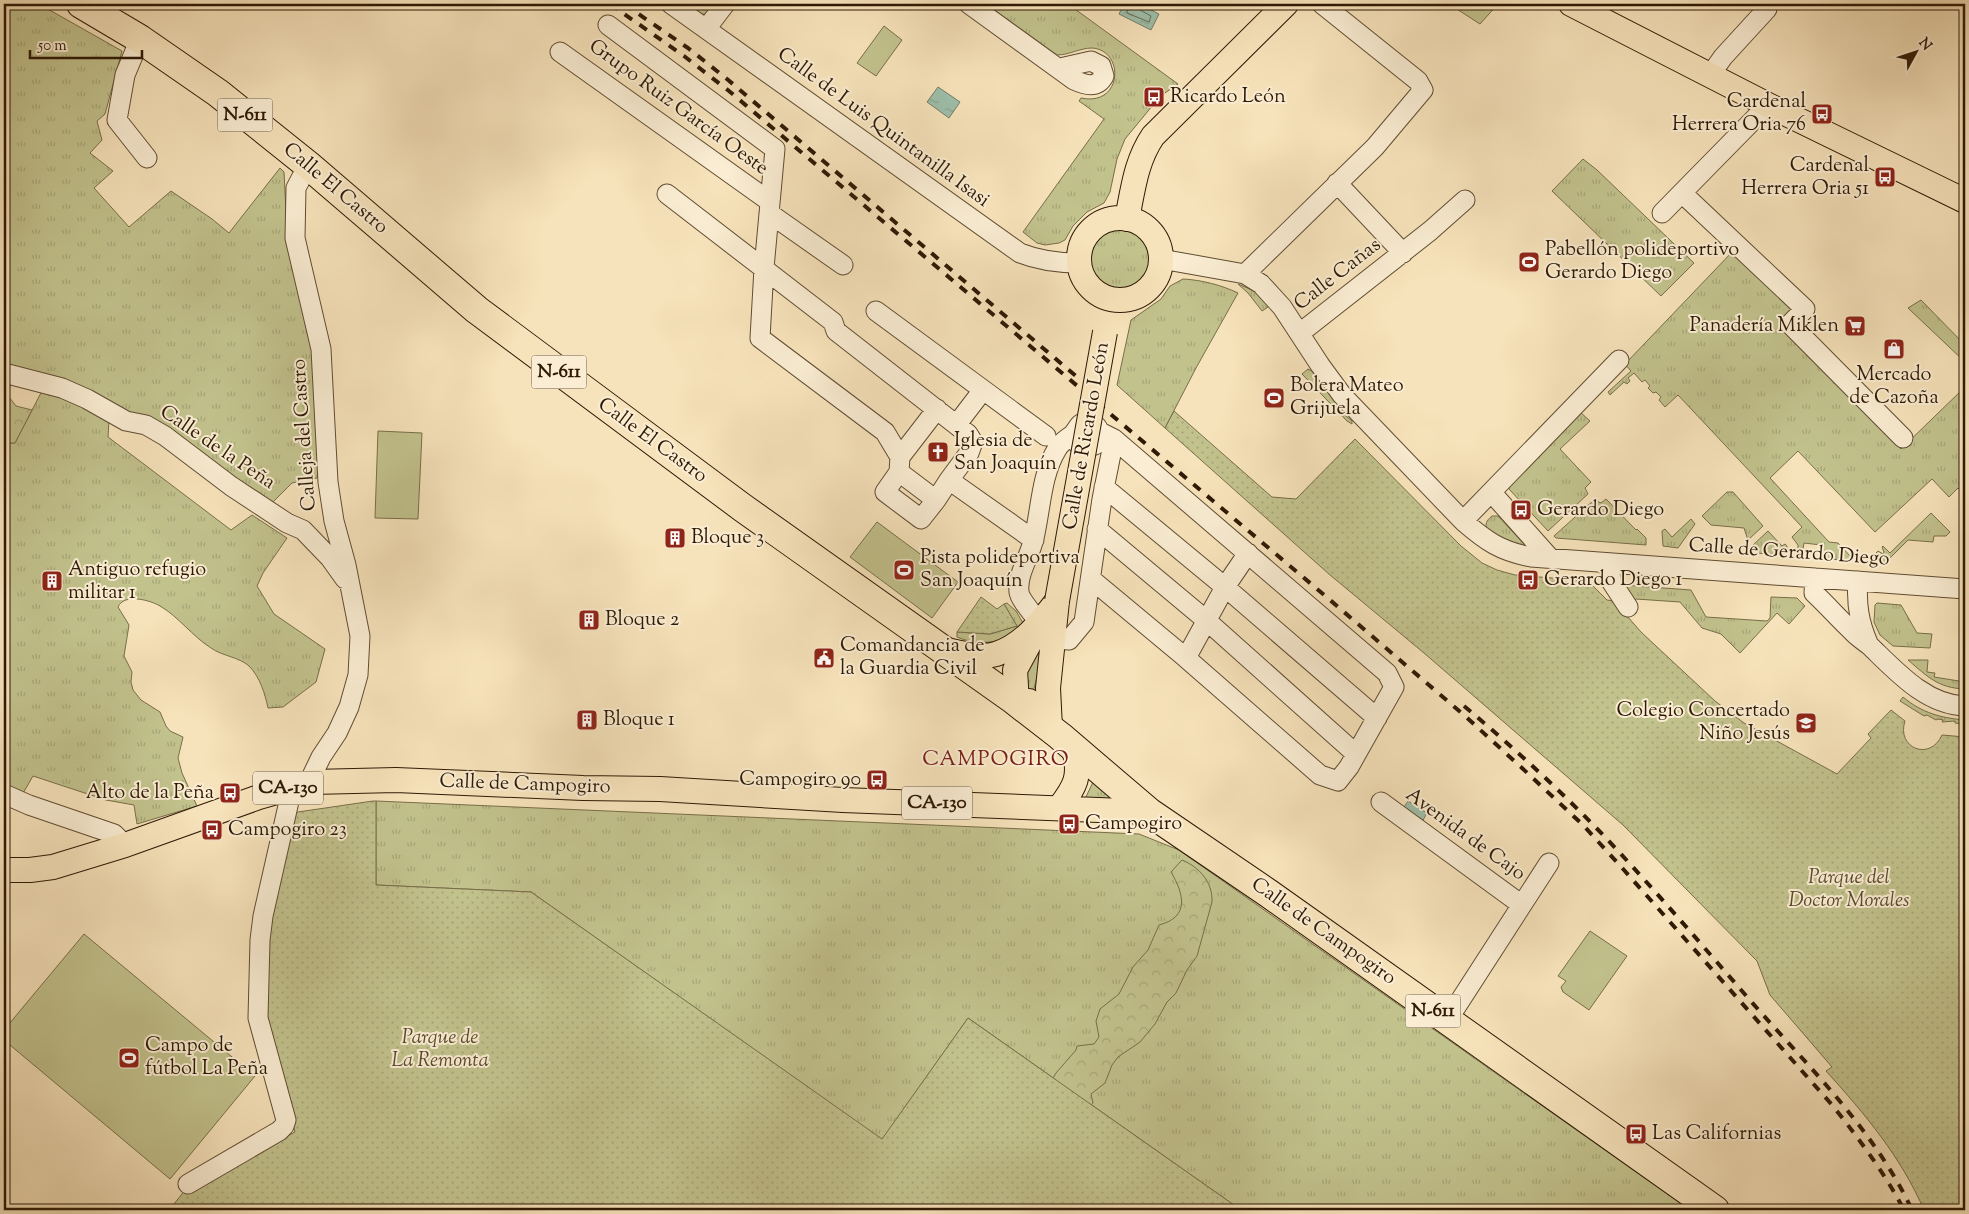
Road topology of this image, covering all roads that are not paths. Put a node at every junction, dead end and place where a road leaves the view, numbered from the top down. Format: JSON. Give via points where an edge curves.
{"nodes":[{"id":1,"x":725,"y":4,"type":"edge"},
{"id":2,"x":969,"y":4,"type":"edge"},
{"id":3,"x":1286,"y":4,"type":"edge"},
{"id":4,"x":1322,"y":4,"type":"edge"},
{"id":5,"x":1570,"y":4,"type":"edge"},
{"id":6,"x":1583,"y":4,"type":"edge"},
{"id":7,"x":88,"y":5,"type":"edge"},
{"id":8,"x":674,"y":5,"type":"edge"},
{"id":9,"x":1767,"y":9,"type":"dead end"},
{"id":10,"x":608,"y":25,"type":"dead end"},
{"id":11,"x":1614,"y":25,"type":"junction"},
{"id":12,"x":706,"y":29,"type":"junction"},
{"id":13,"x":140,"y":40,"type":"junction"},
{"id":14,"x":560,"y":52,"type":"dead end"},
{"id":15,"x":1060,"y":68,"type":"dead end"},
{"id":16,"x":1711,"y":74,"type":"junction"},
{"id":17,"x":1768,"y":105,"type":"junction"},
{"id":18,"x":147,"y":158,"type":"dead end"},
{"id":19,"x":308,"y":165,"type":"junction"},
{"id":20,"x":1337,"y":183,"type":"junction"},
{"id":21,"x":1682,"y":193,"type":"junction"},
{"id":22,"x":667,"y":194,"type":"dead end"},
{"id":23,"x":1465,"y":200,"type":"dead end"},
{"id":24,"x":1965,"y":201,"type":"edge"},
{"id":25,"x":769,"y":207,"type":"junction"},
{"id":26,"x":1662,"y":213,"type":"dead end"},
{"id":27,"x":1127,"y":219,"type":"junction"},
{"id":28,"x":1403,"y":253,"type":"junction"},
{"id":29,"x":1161,"y":259,"type":"junction"},
{"id":30,"x":1079,"y":263,"type":"junction"},
{"id":31,"x":843,"y":265,"type":"dead end"},
{"id":32,"x":764,"y":268,"type":"junction"},
{"id":33,"x":1245,"y":274,"type":"junction"},
{"id":34,"x":1110,"y":299,"type":"junction"},
{"id":35,"x":876,"y":311,"type":"dead end"},
{"id":36,"x":1300,"y":333,"type":"junction"},
{"id":37,"x":1618,"y":360,"type":"dead end"},
{"id":38,"x":4,"y":373,"type":"edge"},
{"id":39,"x":983,"y":390,"type":"junction"},
{"id":40,"x":937,"y":409,"type":"junction"},
{"id":41,"x":957,"y":424,"type":"junction"},
{"id":42,"x":1107,"y":435,"type":"junction"},
{"id":43,"x":1046,"y":436,"type":"dead end"},
{"id":44,"x":1903,"y":438,"type":"dead end"},
{"id":45,"x":900,"y":465,"type":"junction"},
{"id":46,"x":949,"y":480,"type":"junction"},
{"id":47,"x":1104,"y":487,"type":"junction"},
{"id":48,"x":1492,"y":493,"type":"junction"},
{"id":49,"x":1464,"y":521,"type":"junction"},
{"id":50,"x":1097,"y":529,"type":"junction"},
{"id":51,"x":1034,"y":540,"type":"junction"},
{"id":52,"x":1248,"y":553,"type":"junction"},
{"id":53,"x":1550,"y":558,"type":"junction"},
{"id":54,"x":1609,"y":563,"type":"junction"},
{"id":55,"x":1815,"y":578,"type":"junction"},
{"id":56,"x":1091,"y":579,"type":"junction"},
{"id":57,"x":1858,"y":581,"type":"junction"},
{"id":58,"x":1225,"y":586,"type":"junction"},
{"id":59,"x":352,"y":589,"type":"junction"},
{"id":60,"x":1965,"y":589,"type":"edge"},
{"id":61,"x":1628,"y":607,"type":"dead end"},
{"id":62,"x":1206,"y":620,"type":"junction"},
{"id":63,"x":1047,"y":631,"type":"junction"},
{"id":64,"x":1868,"y":644,"type":"junction"},
{"id":65,"x":940,"y":649,"type":"junction"},
{"id":66,"x":1186,"y":658,"type":"junction"},
{"id":67,"x":1048,"y":688,"type":"junction"},
{"id":68,"x":1017,"y":703,"type":"junction"},
{"id":69,"x":1965,"y":706,"type":"edge"},
{"id":70,"x":1377,"y":718,"type":"junction"},
{"id":71,"x":1050,"y":728,"type":"junction"},
{"id":72,"x":1074,"y":748,"type":"junction"},
{"id":73,"x":1356,"y":754,"type":"junction"},
{"id":74,"x":299,"y":785,"type":"junction"},
{"id":75,"x":4,"y":794,"type":"edge"},
{"id":76,"x":1381,"y":802,"type":"dead end"},
{"id":77,"x":1059,"y":808,"type":"junction"},
{"id":78,"x":1149,"y":812,"type":"junction"},
{"id":79,"x":125,"y":845,"type":"junction"},
{"id":80,"x":1549,"y":863,"type":"dead end"},
{"id":81,"x":4,"y":870,"type":"edge"},
{"id":82,"x":1522,"y":905,"type":"junction"},
{"id":83,"x":1447,"y":1021,"type":"junction"},
{"id":84,"x":188,"y":1184,"type":"dead end"},
{"id":85,"x":1716,"y":1210,"type":"edge"}],
"edges":[{"from":1,"to":12,"type":"street"},
{"from":2,"to":15,"type":"street"},
{"from":3,"to":27,"type":"main road","via":[[1154,136],[1135,173]]},
{"from":4,"to":20,"type":"street","via":[[1418,81],[1423,90],[1375,147]]},
{"from":5,"to":11,"type":"main road"},
{"from":6,"to":11,"type":"main road"},
{"from":7,"to":13,"type":"highway","name":"Calle El Castro","number":"N-611"},
{"from":8,"to":12,"type":"street","name":"Calle de Luis Quintanilla Isasi"},
{"from":9,"to":16,"type":"street"},
{"from":10,"to":25,"type":"street","name":"Grupo Ruiz García Oeste","via":[[774,149]]},
{"from":11,"to":16,"type":"main road"},
{"from":12,"to":30,"type":"street","name":"Calle de Luis Quintanilla Isasi","via":[[1020,253],[1041,261]]},
{"from":13,"to":18,"type":"street","via":[[125,75],[117,120]]},
{"from":13,"to":19,"type":"highway","name":"Calle El Castro","number":"N-611","via":[[218,93]]},
{"from":14,"to":25,"type":"street","name":"Grupo Ruiz García Oeste"},
{"from":16,"to":17,"type":"main road"},
{"from":17,"to":21,"type":"street"},
{"from":17,"to":24,"type":"main road"},
{"from":19,"to":59,"type":"street","name":"Calleja del Castro","via":[[296,188],[295,238],[321,349],[328,482],[334,521]]},
{"from":19,"to":65,"type":"highway","name":"Calle El Castro","number":"N-611","via":[[477,310],[743,508]]},
{"from":20,"to":28,"type":"street","name":"Calle Cañas"},
{"from":20,"to":33,"type":"street"},
{"from":21,"to":26,"type":"street"},
{"from":21,"to":44,"type":"street","via":[[1805,309],[1790,324]]},
{"from":22,"to":32,"type":"street","name":"Grupo Ruiz García Oeste"},
{"from":23,"to":28,"type":"street","name":"Calle Cañas"},
{"from":25,"to":31,"type":"street","name":"Grupo Ruiz García Oeste"},
{"from":25,"to":32,"type":"street","name":"Grupo Ruiz García Oeste"},
{"from":27,"to":29,"type":"main road","via":[[1148,230],[1155,239]]},
{"from":27,"to":30,"type":"main road","via":[[1106,221],[1088,233],[1081,247]]},
{"from":28,"to":36,"type":"street","name":"Calle Cañas"},
{"from":29,"to":33,"type":"street","name":"Calle de Gerardo Diego"},
{"from":29,"to":34,"type":"main road","via":[[1158,274],[1144,293],[1122,300]]},
{"from":30,"to":34,"type":"main road","via":[[1081,273],[1092,290]]},
{"from":32,"to":40,"type":"street","name":"Grupo Ruiz García Oeste","via":[[833,322],[836,331]]},
{"from":32,"to":45,"type":"street","name":"Grupo Ruiz García Oeste","via":[[760,338],[885,432]]},
{"from":33,"to":36,"type":"street","name":"Calle de Gerardo Diego","via":[[1272,294]]},
{"from":34,"to":63,"type":"main road","name":"Calle de Ricardo León","bridge":true,"via":[[1057,601]]},
{"from":35,"to":39,"type":"street"},
{"from":36,"to":49,"type":"street","name":"Calle de Gerardo Diego","via":[[1342,394]]},
{"from":37,"to":48,"type":"street"},
{"from":38,"to":59,"type":"street","name":"Calle de la Peña","via":[[62,388],[165,436],[231,486],[303,530],[330,558]]},
{"from":39,"to":41,"type":"street"},
{"from":39,"to":43,"type":"street"},
{"from":40,"to":41,"type":"street","name":"Grupo Ruiz García Oeste"},
{"from":40,"to":45,"type":"street"},
{"from":41,"to":46,"type":"street","name":"Grupo Ruiz García Oeste","via":[[972,442],[969,453]]},
{"from":42,"to":47,"type":"street","name":"Calle de Ricardo León"},
{"from":42,"to":51,"type":"street","via":[[1086,448],[1077,442],[1074,433],[1057,449],[1048,468]]},
{"from":42,"to":52,"type":"street"},
{"from":45,"to":46,"type":"street","name":"Grupo Ruiz García Oeste","via":[[936,500]]},
{"from":46,"to":51,"type":"street"},
{"from":47,"to":50,"type":"street","name":"Calle de Ricardo León"},
{"from":47,"to":58,"type":"street"},
{"from":48,"to":49,"type":"street"},
{"from":48,"to":53,"type":"street"},
{"from":49,"to":53,"type":"street","name":"Calle de Gerardo Diego","via":[[1485,540],[1500,548],[1516,554]]},
{"from":50,"to":56,"type":"street","name":"Calle de Ricardo León"},
{"from":50,"to":62,"type":"street"},
{"from":51,"to":63,"type":"street","via":[[1018,579],[1019,595]]},
{"from":52,"to":58,"type":"street"},
{"from":52,"to":70,"type":"street","via":[[1388,672],[1394,687]]},
{"from":53,"to":54,"type":"street","name":"Calle de Gerardo Diego"},
{"from":54,"to":55,"type":"street","name":"Calle de Gerardo Diego"},
{"from":54,"to":61,"type":"street","via":[[1611,581]]},
{"from":55,"to":57,"type":"street","name":"Calle de Gerardo Diego"},
{"from":55,"to":64,"type":"street","via":[[1814,593]]},
{"from":56,"to":63,"type":"street","name":"Calle de Ricardo León","via":[[1084,622],[1069,640]]},
{"from":56,"to":66,"type":"street"},
{"from":57,"to":60,"type":"street","name":"Calle de Gerardo Diego"},
{"from":57,"to":64,"type":"street","via":[[1860,626]]},
{"from":58,"to":62,"type":"street"},
{"from":58,"to":70,"type":"street"},
{"from":59,"to":74,"type":"street","name":"Calleja del Castro","via":[[360,636],[358,675],[338,733]]},
{"from":62,"to":66,"type":"street"},
{"from":62,"to":73,"type":"street"},
{"from":63,"to":65,"type":"main road","name":"Calle de Ricardo León","via":[[996,654],[974,655]]},
{"from":63,"to":67,"type":"main road","name":"Calle de Ricardo León"},
{"from":63,"to":68,"type":"main road","name":"Calle de Ricardo León","via":[[1015,670]]},
{"from":64,"to":69,"type":"street","via":[[1896,673],[1922,692],[1956,706]]},
{"from":65,"to":68,"type":"highway","name":"Calle El Castro","number":"N-611"},
{"from":66,"to":73,"type":"street","via":[[1320,775],[1338,781]]},
{"from":67,"to":68,"type":"main road","via":[[1036,700]]},
{"from":67,"to":71,"type":"main road","name":"Calle de Ricardo León"},
{"from":68,"to":71,"type":"highway","name":"Calle El Castro","number":"N-611"},
{"from":70,"to":73,"type":"street"},
{"from":71,"to":72,"type":"highway","name":"Calle El Castro","number":"N-611"},
{"from":72,"to":77,"type":"main road","via":[[1078,778]]},
{"from":72,"to":78,"type":"highway","name":"Calle El Castro","number":"N-611"},
{"from":74,"to":77,"type":"main road","name":"Calle de Campogiro","number":"CA-130","via":[[396,780]]},
{"from":74,"to":79,"type":"main road","name":"Calle de Campogiro","number":"CA-130"},
{"from":74,"to":84,"type":"street","name":"Calleja del Castro","via":[[290,797],[260,940],[258,1018],[286,1120],[279,1131]]},
{"from":75,"to":79,"type":"street","via":[[114,834]]},
{"from":76,"to":82,"type":"street","name":"Avenida de Cajo"},
{"from":77,"to":78,"type":"main road","name":"Calle de Campogiro","number":"CA-130"},
{"from":78,"to":83,"type":"highway","name":"Calle de Campogiro","number":"N-611"},
{"from":79,"to":81,"type":"main road","name":"Calle de Campogiro","number":"CA-130","via":[[52,867]]},
{"from":80,"to":82,"type":"street","name":"Avenida de Cajo"},
{"from":82,"to":83,"type":"street","name":"Avenida de Cajo"},
{"from":83,"to":85,"type":"highway","name":"Calle de Campogiro","number":"N-611"}]}
